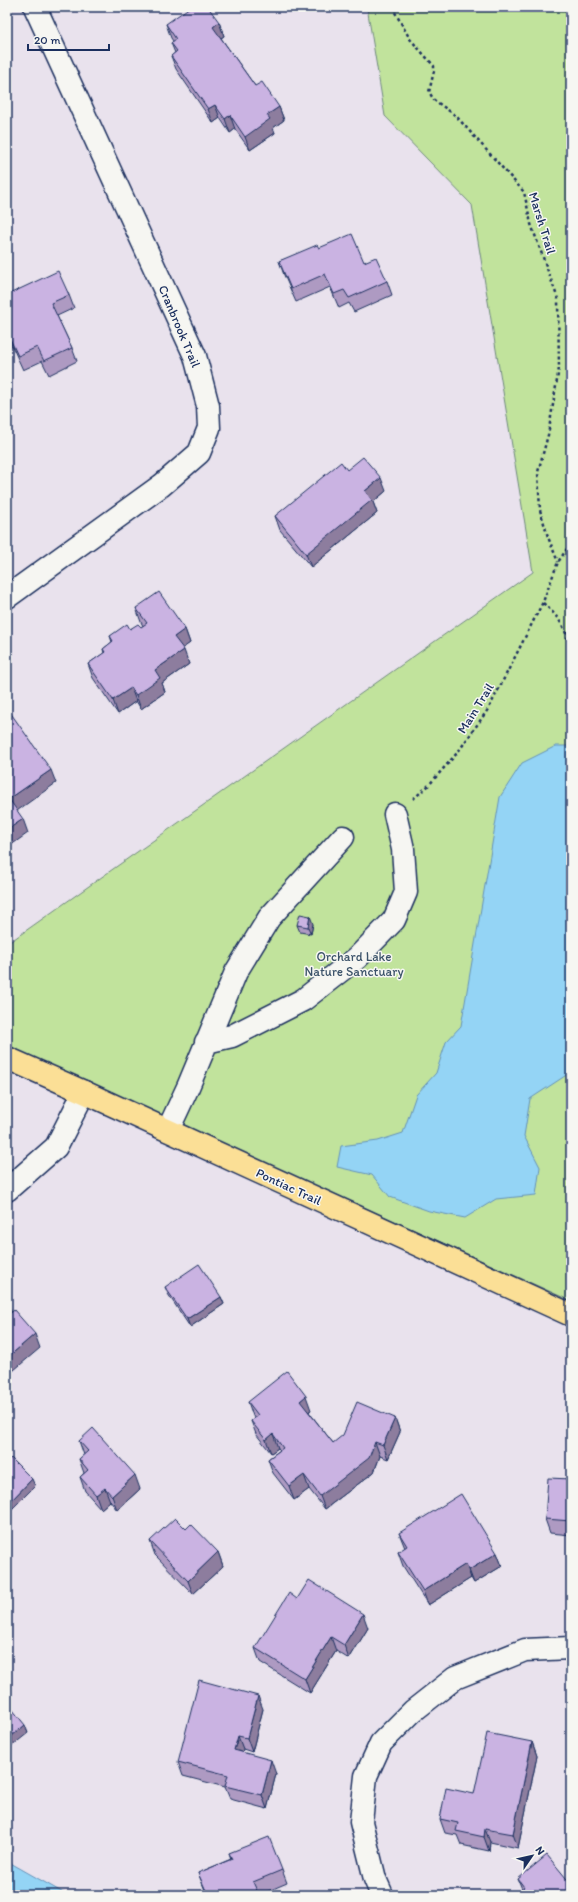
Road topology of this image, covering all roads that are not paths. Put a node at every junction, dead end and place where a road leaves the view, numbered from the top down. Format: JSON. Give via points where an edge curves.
{"nodes":[{"id":1,"x":35,"y":7,"type":"edge"},
{"id":2,"x":7,"y":597,"type":"edge"},
{"id":3,"x":395,"y":814,"type":"road end"},
{"id":4,"x":343,"y":837,"type":"dead end"},
{"id":5,"x":206,"y":1042,"type":"junction"},
{"id":6,"x":7,"y":1058,"type":"edge"},
{"id":7,"x":84,"y":1092,"type":"junction"},
{"id":8,"x":168,"y":1130,"type":"junction"},
{"id":9,"x":7,"y":1190,"type":"edge"},
{"id":10,"x":571,"y":1315,"type":"edge"},
{"id":11,"x":571,"y":1648,"type":"edge"},
{"id":12,"x":382,"y":1895,"type":"edge"}],
"edges":[{"from":1,"to":2,"type":"street","name":"Cranbrook Trail","via":[[195,356],[208,406],[208,428],[199,453],[162,486]]},
{"from":3,"to":5,"type":"street","via":[[403,849],[406,892],[394,920],[357,958],[303,1000],[232,1036]]},
{"from":4,"to":5,"type":"street","via":[[269,918],[236,972]]},
{"from":5,"to":8,"type":"street"},
{"from":6,"to":7,"type":"main road","name":"Pontiac Trail"},
{"from":7,"to":8,"type":"main road","name":"Pontiac Trail"},
{"from":7,"to":9,"type":"street","via":[[56,1147]]},
{"from":8,"to":10,"type":"main road","name":"Pontiac Trail"},
{"from":11,"to":12,"type":"street","via":[[525,1650],[455,1678],[413,1711],[381,1743],[366,1776],[361,1822],[375,1880]]}]}
